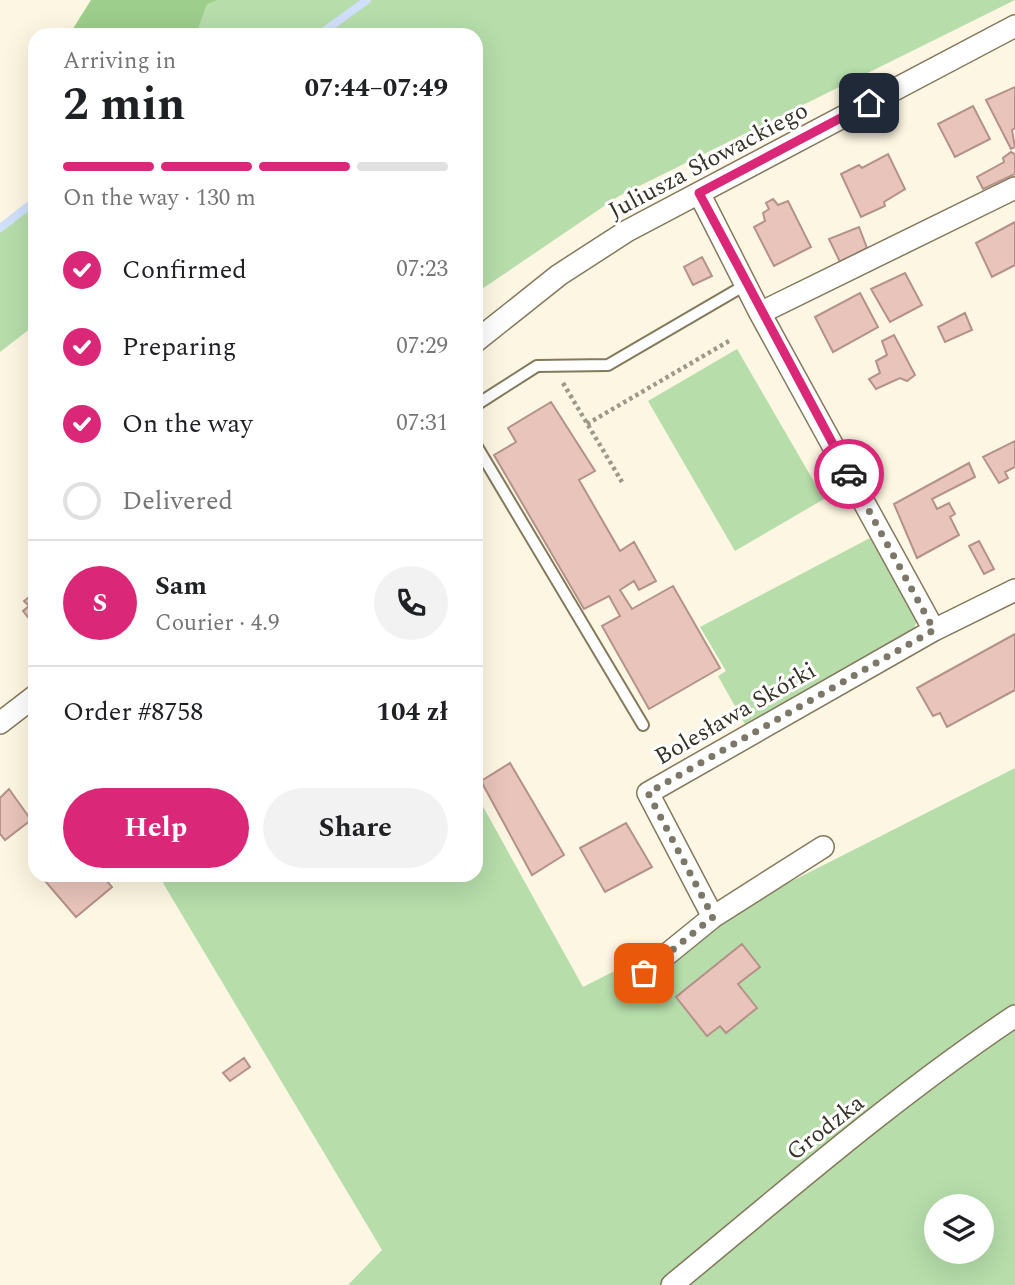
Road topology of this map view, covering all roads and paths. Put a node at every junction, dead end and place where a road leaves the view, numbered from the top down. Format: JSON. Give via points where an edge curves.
{"nodes":[{"id":1,"x":1015,"y":26,"type":"edge"},
{"id":2,"x":1015,"y":188,"type":"edge"},
{"id":3,"x":699,"y":193,"type":"junction"},
{"id":4,"x":747,"y":284,"type":"junction"},
{"id":5,"x":760,"y":313,"type":"junction"},
{"id":6,"x":483,"y":336,"type":"edge"},
{"id":7,"x":729,"y":341,"type":"dead end"},
{"id":8,"x":553,"y":368,"type":"junction"},
{"id":9,"x":483,"y":401,"type":"edge"},
{"id":10,"x":587,"y":424,"type":"junction"},
{"id":11,"x":483,"y":457,"type":"edge"},
{"id":12,"x":622,"y":482,"type":"dead end"},
{"id":13,"x":1015,"y":590,"type":"edge"},
{"id":14,"x":934,"y":630,"type":"junction"},
{"id":15,"x":28,"y":701,"type":"edge"},
{"id":16,"x":0,"y":723,"type":"edge"},
{"id":17,"x":643,"y":725,"type":"dead end"},
{"id":18,"x":823,"y":847,"type":"dead end"},
{"id":19,"x":713,"y":917,"type":"junction"},
{"id":20,"x":644,"y":973,"type":"dead end"},
{"id":21,"x":1015,"y":1016,"type":"edge"},
{"id":22,"x":672,"y":1285,"type":"edge"}],
"edges":[{"from":1,"to":3,"type":"street","name":"Juliusza Słowackiego"},
{"from":2,"to":5,"type":"street"},
{"from":3,"to":4,"type":"street"},
{"from":3,"to":6,"type":"street","name":"Juliusza Słowackiego","via":[[570,268]]},
{"from":4,"to":5,"type":"street"},
{"from":4,"to":8,"type":"lane","via":[[608,365]]},
{"from":5,"to":14,"type":"street"},
{"from":7,"to":10,"type":"path"},
{"from":8,"to":9,"type":"lane","via":[[537,366]]},
{"from":8,"to":10,"type":"path"},
{"from":10,"to":12,"type":"path"},
{"from":11,"to":17,"type":"lane"},
{"from":13,"to":14,"type":"street","name":"Bolesława Skórki"},
{"from":14,"to":19,"type":"street","name":"Bolesława Skórki","via":[[648,793]]},
{"from":15,"to":16,"type":"street"},
{"from":18,"to":19,"type":"street"},
{"from":19,"to":20,"type":"street"},
{"from":21,"to":22,"type":"street","name":"Grodzka","via":[[838,1149]]}]}
